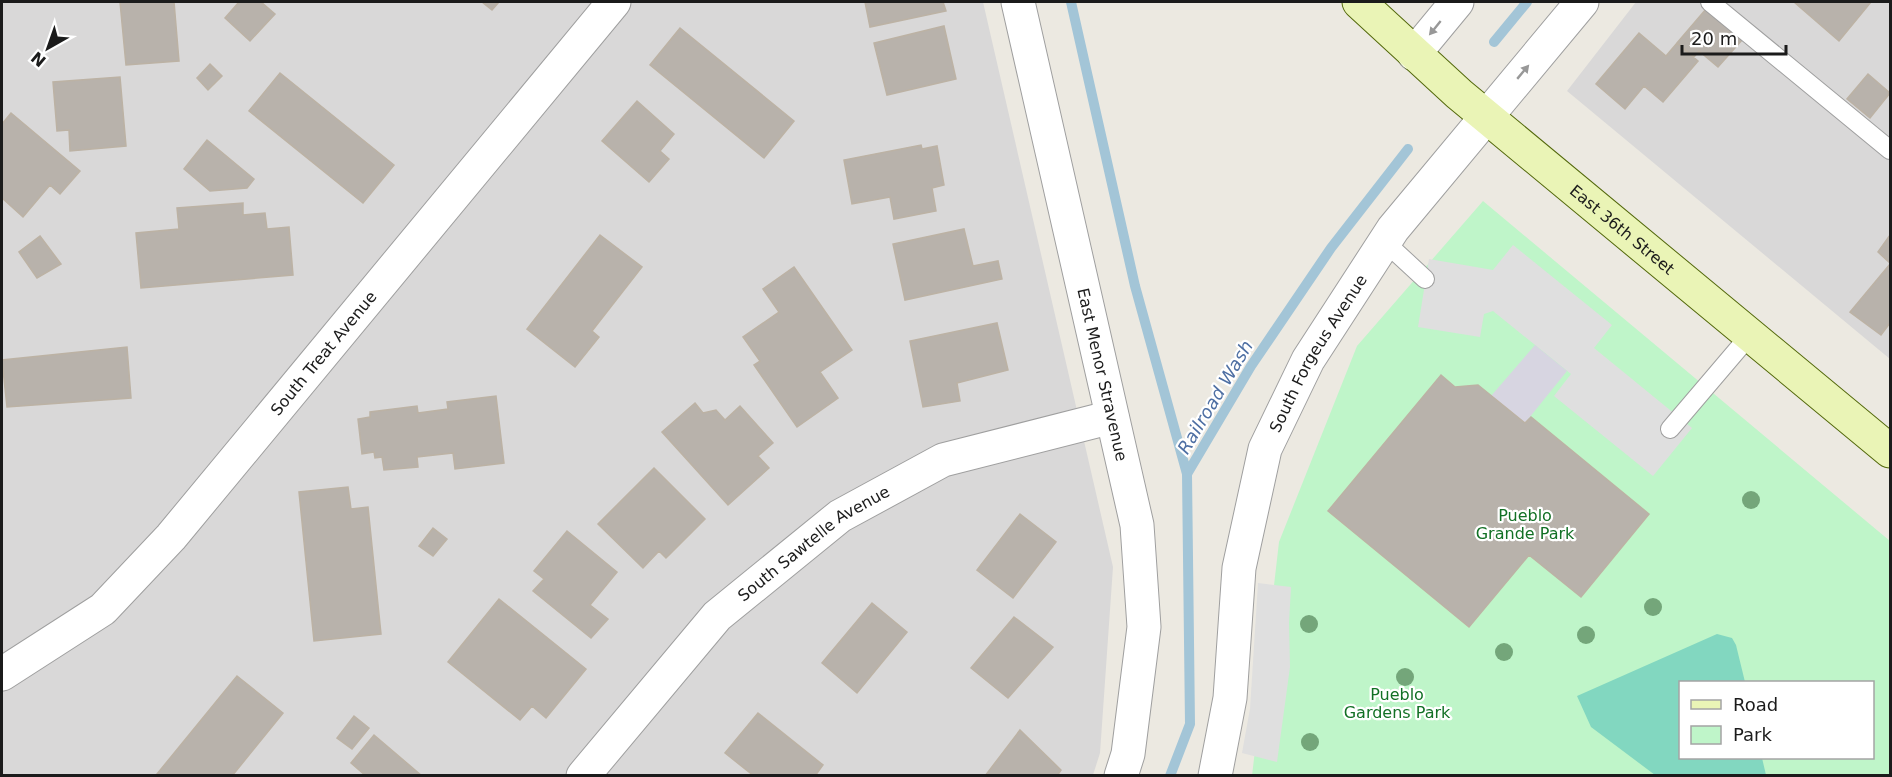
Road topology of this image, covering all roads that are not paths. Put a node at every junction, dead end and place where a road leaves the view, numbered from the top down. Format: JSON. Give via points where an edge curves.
{"nodes":[{"id":1,"x":614,"y":2,"type":"edge"},
{"id":2,"x":1018,"y":2,"type":"edge"},
{"id":3,"x":1359,"y":2,"type":"edge"},
{"id":4,"x":1457,"y":2,"type":"edge"},
{"id":5,"x":1582,"y":2,"type":"edge"},
{"id":6,"x":1710,"y":2,"type":"edge"},
{"id":7,"x":1414,"y":54,"type":"junction"},
{"id":8,"x":1486,"y":117,"type":"junction"},
{"id":9,"x":1890,"y":150,"type":"edge"},
{"id":10,"x":1385,"y":242,"type":"junction"},
{"id":11,"x":1425,"y":279,"type":"dead end"},
{"id":12,"x":1750,"y":335,"type":"junction"},
{"id":13,"x":1112,"y":417,"type":"junction"},
{"id":14,"x":1670,"y":429,"type":"dead end"},
{"id":15,"x":1890,"y":451,"type":"edge"},
{"id":16,"x":2,"y":674,"type":"edge"},
{"id":17,"x":1125,"y":765,"type":"edge"},
{"id":18,"x":583,"y":776,"type":"edge"},
{"id":19,"x":1215,"y":776,"type":"edge"}],
"edges":[{"from":1,"to":16,"type":"street","name":"South Treat Avenue","via":[[171,537],[103,609]]},
{"from":2,"to":13,"type":"street","name":"East Menor Stravenue"},
{"from":3,"to":7,"type":"main road","name":"East 36th Street"},
{"from":4,"to":7,"type":"street","one_way":true},
{"from":8,"to":5,"type":"street","name":"South Forgeus Avenue","one_way":true},
{"from":6,"to":9,"type":"lane"},
{"from":7,"to":8,"type":"main road","name":"East 36th Street"},
{"from":8,"to":10,"type":"street","name":"South Forgeus Avenue"},
{"from":8,"to":12,"type":"main road","name":"East 36th Street"},
{"from":10,"to":11,"type":"lane"},
{"from":10,"to":19,"type":"street","name":"South Forgeus Avenue","via":[[1308,360],[1265,449],[1239,567],[1230,698]]},
{"from":12,"to":14,"type":"lane"},
{"from":12,"to":15,"type":"main road","name":"East 36th Street"},
{"from":13,"to":17,"type":"street","name":"East Menor Stravenue","via":[[1137,525],[1144,627]]},
{"from":13,"to":18,"type":"street","name":"South Sawtelle Avenue","via":[[943,460],[840,516],[717,616]]}]}
